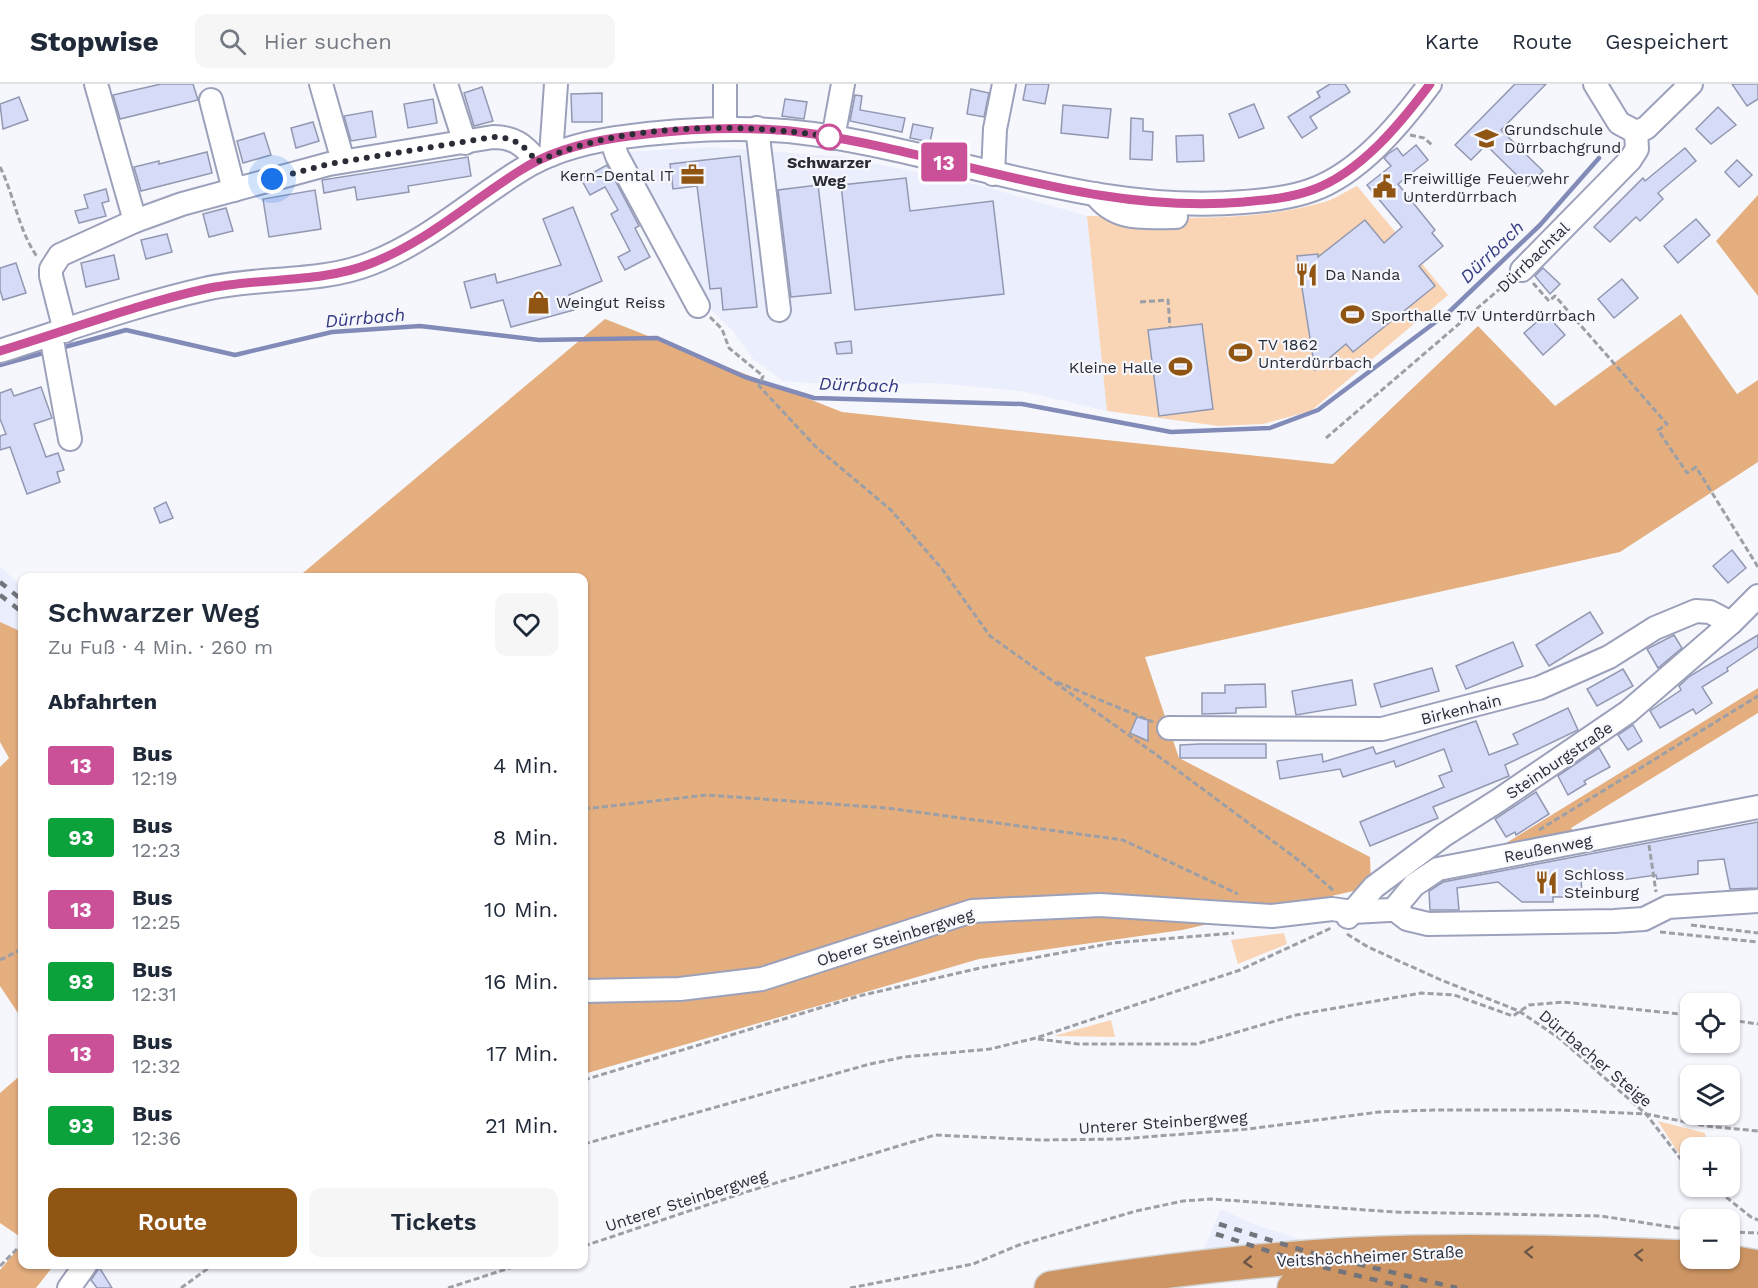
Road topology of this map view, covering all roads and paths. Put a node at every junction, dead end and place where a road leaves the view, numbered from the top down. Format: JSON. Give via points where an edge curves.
{"nodes":[{"id":1,"x":96,"y":84,"type":"edge"},
{"id":2,"x":321,"y":84,"type":"edge"},
{"id":3,"x":446,"y":84,"type":"edge"},
{"id":4,"x":556,"y":84,"type":"edge"},
{"id":5,"x":725,"y":84,"type":"edge"},
{"id":6,"x":843,"y":84,"type":"edge"},
{"id":7,"x":1004,"y":84,"type":"edge"},
{"id":8,"x":1430,"y":84,"type":"edge"},
{"id":9,"x":1595,"y":84,"type":"edge"},
{"id":10,"x":1691,"y":84,"type":"edge"},
{"id":11,"x":211,"y":100,"type":"dead end"},
{"id":12,"x":725,"y":128,"type":"junction"},
{"id":13,"x":757,"y":128,"type":"junction"},
{"id":14,"x":1636,"y":132,"type":"junction"},
{"id":15,"x":833,"y":138,"type":"junction"},
{"id":16,"x":611,"y":139,"type":"junction"},
{"id":17,"x":465,"y":143,"type":"junction"},
{"id":18,"x":544,"y":158,"type":"junction"},
{"id":19,"x":343,"y":162,"type":"junction"},
{"id":20,"x":0,"y":166,"type":"edge"},
{"id":21,"x":993,"y":174,"type":"junction"},
{"id":22,"x":234,"y":190,"type":"junction"},
{"id":23,"x":135,"y":221,"type":"junction"},
{"id":24,"x":51,"y":268,"type":"junction"},
{"id":25,"x":1522,"y":270,"type":"junction"},
{"id":26,"x":1140,"y":302,"type":"dead end"},
{"id":27,"x":698,"y":306,"type":"joint"},
{"id":28,"x":779,"y":309,"type":"dead end"},
{"id":29,"x":1170,"y":328,"type":"dead end"},
{"id":30,"x":56,"y":341,"type":"junction"},
{"id":31,"x":0,"y":351,"type":"edge"},
{"id":32,"x":1326,"y":438,"type":"dead end"},
{"id":33,"x":70,"y":439,"type":"dead end"},
{"id":34,"x":1758,"y":567,"type":"edge"},
{"id":35,"x":1758,"y":596,"type":"edge"},
{"id":36,"x":1731,"y":623,"type":"junction"},
{"id":37,"x":1051,"y":680,"type":"junction"},
{"id":38,"x":1758,"y":696,"type":"edge"},
{"id":39,"x":1169,"y":728,"type":"joint"},
{"id":40,"x":1758,"y":807,"type":"edge"},
{"id":41,"x":588,"y":809,"type":"edge"},
{"id":42,"x":1535,"y":832,"type":"dead end"},
{"id":43,"x":1650,"y":850,"type":"dead end"},
{"id":44,"x":1656,"y":896,"type":"dead end"},
{"id":45,"x":1758,"y":901,"type":"edge"},
{"id":46,"x":1394,"y":909,"type":"junction"},
{"id":47,"x":1272,"y":916,"type":"junction"},
{"id":48,"x":1343,"y":920,"type":"junction"},
{"id":49,"x":1685,"y":924,"type":"dead end"},
{"id":50,"x":1240,"y":932,"type":"dead end"},
{"id":51,"x":1758,"y":933,"type":"edge"},
{"id":52,"x":18,"y":951,"type":"edge"},
{"id":53,"x":0,"y":960,"type":"edge"},
{"id":54,"x":588,"y":991,"type":"edge"},
{"id":55,"x":1519,"y":1011,"type":"junction"},
{"id":56,"x":1680,"y":1014,"type":"edge"},
{"id":57,"x":1740,"y":1021,"type":"edge"},
{"id":58,"x":1758,"y":1024,"type":"edge"},
{"id":59,"x":1036,"y":1038,"type":"junction"},
{"id":60,"x":588,"y":1079,"type":"edge"},
{"id":61,"x":1646,"y":1114,"type":"junction"},
{"id":62,"x":1758,"y":1131,"type":"edge"},
{"id":63,"x":588,"y":1143,"type":"edge"},
{"id":64,"x":1680,"y":1158,"type":"edge"},
{"id":65,"x":1726,"y":1197,"type":"edge"},
{"id":66,"x":1758,"y":1220,"type":"edge"},
{"id":67,"x":1680,"y":1228,"type":"edge"},
{"id":68,"x":1740,"y":1232,"type":"edge"},
{"id":69,"x":1758,"y":1233,"type":"edge"},
{"id":70,"x":588,"y":1245,"type":"edge"},
{"id":71,"x":18,"y":1248,"type":"edge"},
{"id":72,"x":1680,"y":1257,"type":"edge"},
{"id":73,"x":1758,"y":1260,"type":"edge"},
{"id":74,"x":1740,"y":1264,"type":"edge"},
{"id":75,"x":0,"y":1266,"type":"edge"},
{"id":76,"x":1758,"y":1267,"type":"edge"},
{"id":77,"x":82,"y":1269,"type":"edge"},
{"id":78,"x":207,"y":1269,"type":"edge"},
{"id":79,"x":507,"y":1269,"type":"edge"},
{"id":80,"x":1738,"y":1280,"type":"edge"},
{"id":81,"x":69,"y":1288,"type":"edge"},
{"id":82,"x":181,"y":1288,"type":"edge"},
{"id":83,"x":448,"y":1288,"type":"edge"},
{"id":84,"x":850,"y":1288,"type":"edge"},
{"id":85,"x":1051,"y":1288,"type":"edge"},
{"id":86,"x":1294,"y":1288,"type":"edge"}],
"edges":[{"from":1,"to":23,"type":"street"},
{"from":2,"to":19,"type":"street"},
{"from":3,"to":17,"type":"street"},
{"from":4,"to":18,"type":"street"},
{"from":5,"to":12,"type":"street"},
{"from":6,"to":15,"type":"street"},
{"from":7,"to":21,"type":"street","via":[[995,129]]},
{"from":8,"to":21,"type":"street","via":[[1391,131],[1340,175],[1294,195],[1211,205],[1159,202]]},
{"from":9,"to":14,"type":"street","via":[[1619,123]]},
{"from":10,"to":14,"type":"street","via":[[1646,128]]},
{"from":11,"to":22,"type":"street"},
{"from":12,"to":13,"type":"street"},
{"from":12,"to":16,"type":"street"},
{"from":13,"to":15,"type":"street"},
{"from":13,"to":28,"type":"street"},
{"from":14,"to":25,"type":"street","name":"Dürrbachtal","via":[[1636,149],[1630,160]]},
{"from":15,"to":21,"type":"street"},
{"from":16,"to":18,"type":"street"},
{"from":16,"to":27,"type":"street"},
{"from":17,"to":18,"type":"street","via":[[508,137]]},
{"from":17,"to":19,"type":"street"},
{"from":18,"to":30,"type":"street","via":[[432,234],[369,265],[318,276],[207,288]]},
{"from":19,"to":22,"type":"street"},
{"from":20,"to":24,"type":"path","via":[[26,242],[39,260]]},
{"from":22,"to":23,"type":"street"},
{"from":23,"to":24,"type":"street","via":[[60,255]]},
{"from":24,"to":30,"type":"street"},
{"from":25,"to":32,"type":"path","name":"Dürrbachtal"},
{"from":25,"to":34,"type":"path","via":[[1549,301],[1555,296],[1667,424],[1658,430],[1687,473],[1696,467]]},
{"from":26,"to":29,"type":"path","via":[[1168,300]]},
{"from":27,"to":37,"type":"path","via":[[722,329],[729,348],[762,376],[759,387],[816,447],[891,510],[942,569],[990,636]]},
{"from":30,"to":31,"type":"street"},
{"from":30,"to":33,"type":"street"},
{"from":35,"to":36,"type":"street","name":"Steinburgstraße"},
{"from":36,"to":39,"type":"street","name":"Birkenhain","via":[[1710,612],[1695,612],[1539,688],[1382,729]]},
{"from":36,"to":48,"type":"street","name":"Steinburgstraße","via":[[1628,712],[1444,834],[1374,887]]},
{"from":37,"to":39,"type":"path"},
{"from":37,"to":48,"type":"path","name":"Dürrbacher Steige","via":[[1297,859],[1347,902]]},
{"from":38,"to":42,"type":"path"},
{"from":40,"to":46,"type":"street","name":"Reußenweg","via":[[1438,869],[1414,885]]},
{"from":41,"to":47,"type":"path","via":[[707,795],[887,808],[1123,840],[1258,903]]},
{"from":43,"to":44,"type":"path"},
{"from":45,"to":46,"type":"street","via":[[1668,907],[1644,919],[1614,921],[1428,924],[1407,919]]},
{"from":46,"to":48,"type":"street"},
{"from":47,"to":48,"type":"street","name":"Oberer Steinbergweg","via":[[1332,909]]},
{"from":47,"to":54,"type":"street","name":"Oberer Steinbergweg","via":[[1100,905],[972,910],[762,979],[680,990]]},
{"from":48,"to":55,"type":"path","name":"Dürrbacher Steige","via":[[1349,937],[1368,947]]},
{"from":48,"to":59,"type":"path","via":[[1240,970]]},
{"from":49,"to":51,"type":"path"},
{"from":50,"to":60,"type":"path","via":[[1113,943],[980,968],[860,996]]},
{"from":52,"to":53,"type":"path"},
{"from":55,"to":56,"type":"path","via":[[1529,1005],[1563,1002]]},
{"from":55,"to":59,"type":"path","via":[[1513,1016],[1454,995],[1421,993],[1296,1015],[1196,1044],[1078,1044]]},
{"from":55,"to":61,"type":"path","name":"Dürrbacher Steige","via":[[1559,1038]]},
{"from":57,"to":58,"type":"path"},
{"from":59,"to":63,"type":"path","via":[[990,1049],[870,1064]]},
{"from":61,"to":62,"type":"path","name":"Unterer Steinbergweg"},
{"from":61,"to":64,"type":"path","name":"Dürrbacher Steige"},
{"from":61,"to":70,"type":"path","name":"Unterer Steinbergweg","via":[[1560,1110],[1379,1112],[1120,1140],[935,1135]]},
{"from":65,"to":66,"type":"path"},
{"from":67,"to":84,"type":"path","via":[[1601,1216],[1395,1212],[1211,1199],[1183,1201],[1038,1239],[973,1264]]},
{"from":68,"to":69,"type":"path"},
{"from":71,"to":75,"type":"path"},
{"from":72,"to":85,"type":"highway","name":"Veitshöchheimer Straße","one_way":true,"via":[[1411,1252],[1223,1264]]},
{"from":73,"to":80,"type":"highway","name":"Veitshöchheimer Straße"},
{"from":74,"to":76,"type":"highway"},
{"from":77,"to":81,"type":"street"},
{"from":78,"to":82,"type":"path"},
{"from":79,"to":83,"type":"path"},
{"from":80,"to":86,"type":"highway","name":"Veitshöchheimer Straße","via":[[1515,1279]]}]}
